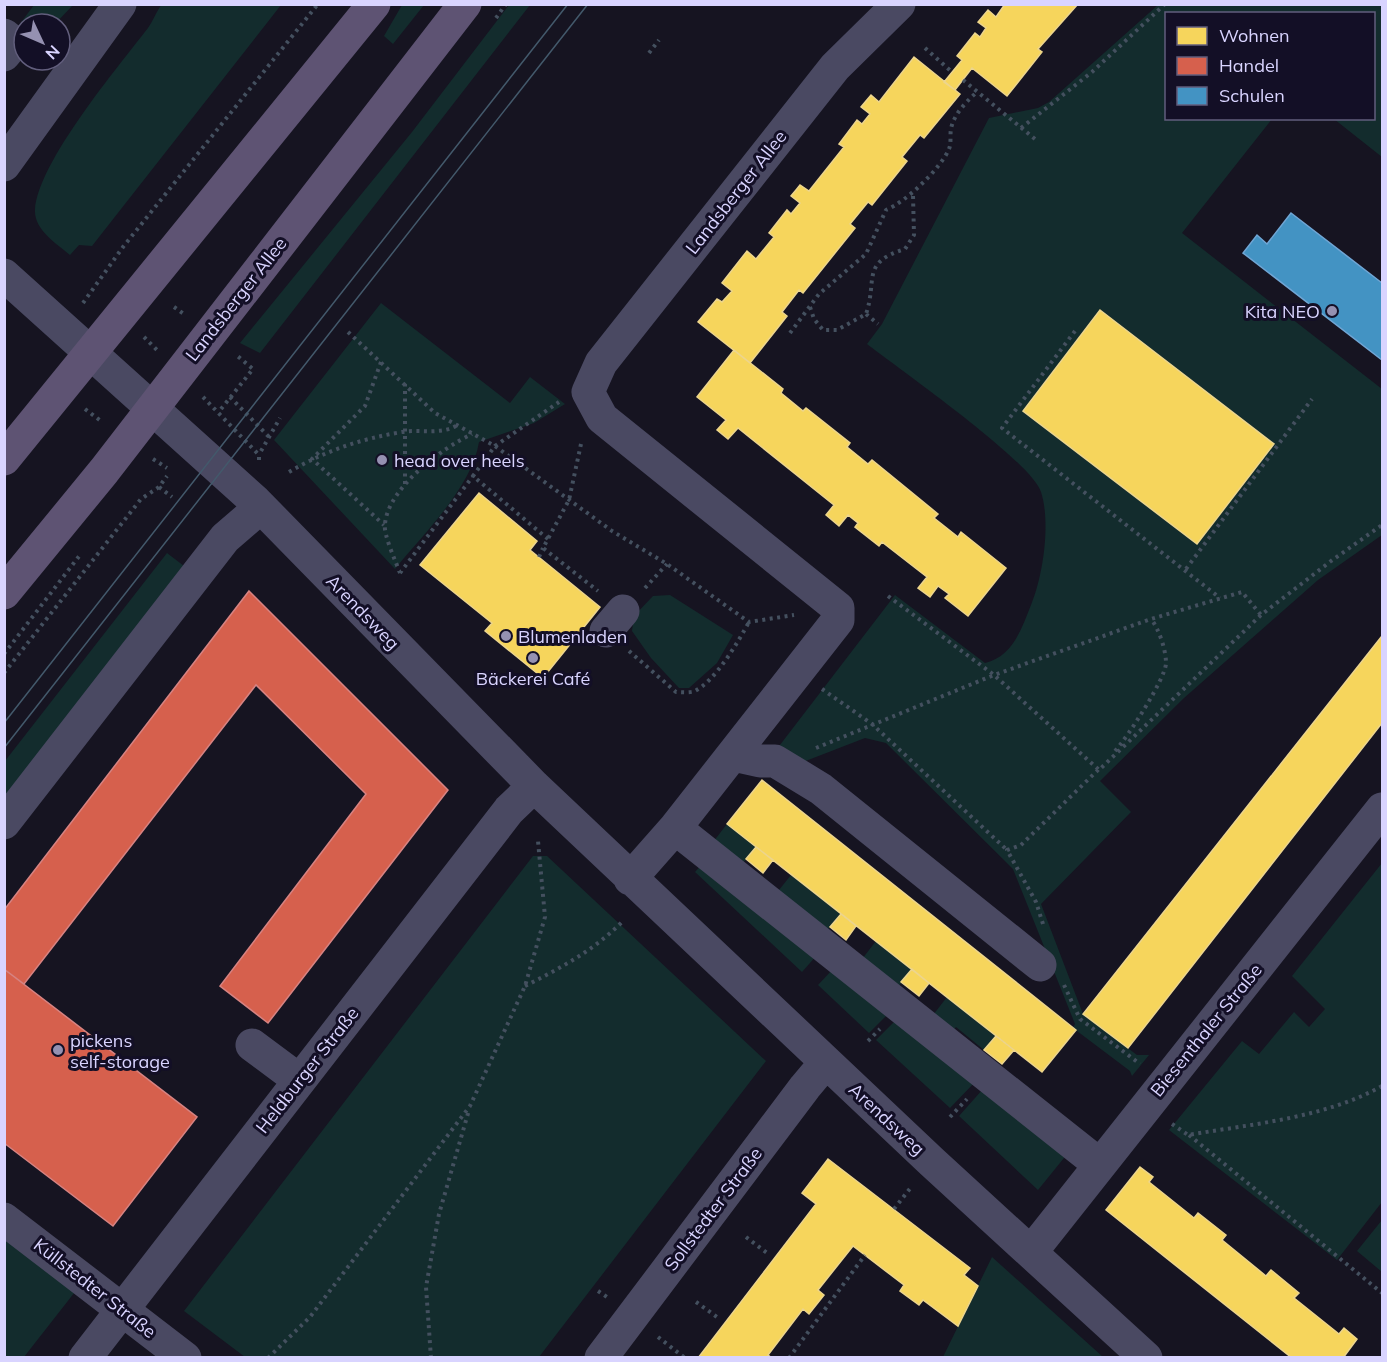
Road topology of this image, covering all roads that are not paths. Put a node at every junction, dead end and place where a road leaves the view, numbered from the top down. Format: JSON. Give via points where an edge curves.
{"nodes":[{"id":1,"x":120,"y":4,"type":"edge"},
{"id":2,"x":374,"y":4,"type":"edge"},
{"id":3,"x":465,"y":4,"type":"edge"},
{"id":4,"x":899,"y":4,"type":"edge"},
{"id":5,"x":4,"y":35,"type":"edge"},
{"id":6,"x":4,"y":55,"type":"edge"},
{"id":7,"x":4,"y":165,"type":"edge"},
{"id":8,"x":4,"y":274,"type":"edge"},
{"id":9,"x":92,"y":351,"type":"junction"},
{"id":10,"x":154,"y":407,"type":"junction"},
{"id":11,"x":4,"y":459,"type":"edge"},
{"id":12,"x":261,"y":507,"type":"junction"},
{"id":13,"x":4,"y":593,"type":"edge"},
{"id":14,"x":733,"y":755,"type":"junction"},
{"id":15,"x":534,"y":786,"type":"junction"},
{"id":16,"x":1383,"y":809,"type":"edge"},
{"id":17,"x":4,"y":823,"type":"edge"},
{"id":18,"x":675,"y":828,"type":"junction"},
{"id":19,"x":630,"y":879,"type":"junction"},
{"id":20,"x":1050,"y":970,"type":"road end"},
{"id":21,"x":252,"y":1045,"type":"dead end"},
{"id":22,"x":826,"y":1062,"type":"junction"},
{"id":23,"x":299,"y":1080,"type":"junction"},
{"id":24,"x":1100,"y":1165,"type":"junction"},
{"id":25,"x":4,"y":1219,"type":"edge"},
{"id":26,"x":1032,"y":1251,"type":"junction"},
{"id":27,"x":123,"y":1310,"type":"junction"},
{"id":28,"x":85,"y":1358,"type":"edge"},
{"id":29,"x":185,"y":1358,"type":"edge"},
{"id":30,"x":601,"y":1358,"type":"edge"},
{"id":31,"x":1146,"y":1358,"type":"edge"}],
"edges":[{"from":1,"to":7,"type":"street"},
{"from":2,"to":9,"type":"main road"},
{"from":3,"to":10,"type":"main road","name":"Landsberger Allee"},
{"from":4,"to":14,"type":"street","name":"Landsberger Allee","via":[[835,67],[601,363],[595,405],[838,608],[838,620]]},
{"from":5,"to":6,"type":"street","via":[[14,43]]},
{"from":8,"to":9,"type":"street","name":"Arendsweg"},
{"from":9,"to":10,"type":"street","name":"Arendsweg"},
{"from":9,"to":11,"type":"main road"},
{"from":10,"to":12,"type":"street","name":"Arendsweg"},
{"from":10,"to":13,"type":"main road","name":"Landsberger Allee"},
{"from":12,"to":15,"type":"street","name":"Arendsweg"},
{"from":12,"to":17,"type":"street","via":[[225,538]]},
{"from":14,"to":18,"type":"street"},
{"from":14,"to":20,"type":"street","via":[[775,761],[821,789]]},
{"from":15,"to":19,"type":"street","name":"Arendsweg"},
{"from":15,"to":23,"type":"street","name":"Heldburger Straße","via":[[509,810]]},
{"from":16,"to":24,"type":"street","name":"Biesenthaler Straße"},
{"from":18,"to":19,"type":"street"},
{"from":18,"to":24,"type":"street"},
{"from":19,"to":22,"type":"street","name":"Arendsweg"},
{"from":21,"to":23,"type":"street"},
{"from":22,"to":26,"type":"street","name":"Arendsweg"},
{"from":22,"to":30,"type":"street","name":"Sollstedter Straße"},
{"from":23,"to":27,"type":"street","name":"Heldburger Straße"},
{"from":24,"to":26,"type":"street","name":"Biesenthaler Straße"},
{"from":25,"to":27,"type":"street","name":"Küllstedter Straße"},
{"from":26,"to":31,"type":"street","name":"Arendsweg"},
{"from":27,"to":28,"type":"street","name":"Heldburger Straße"},
{"from":27,"to":29,"type":"street","name":"Küllstedter Straße"}]}
